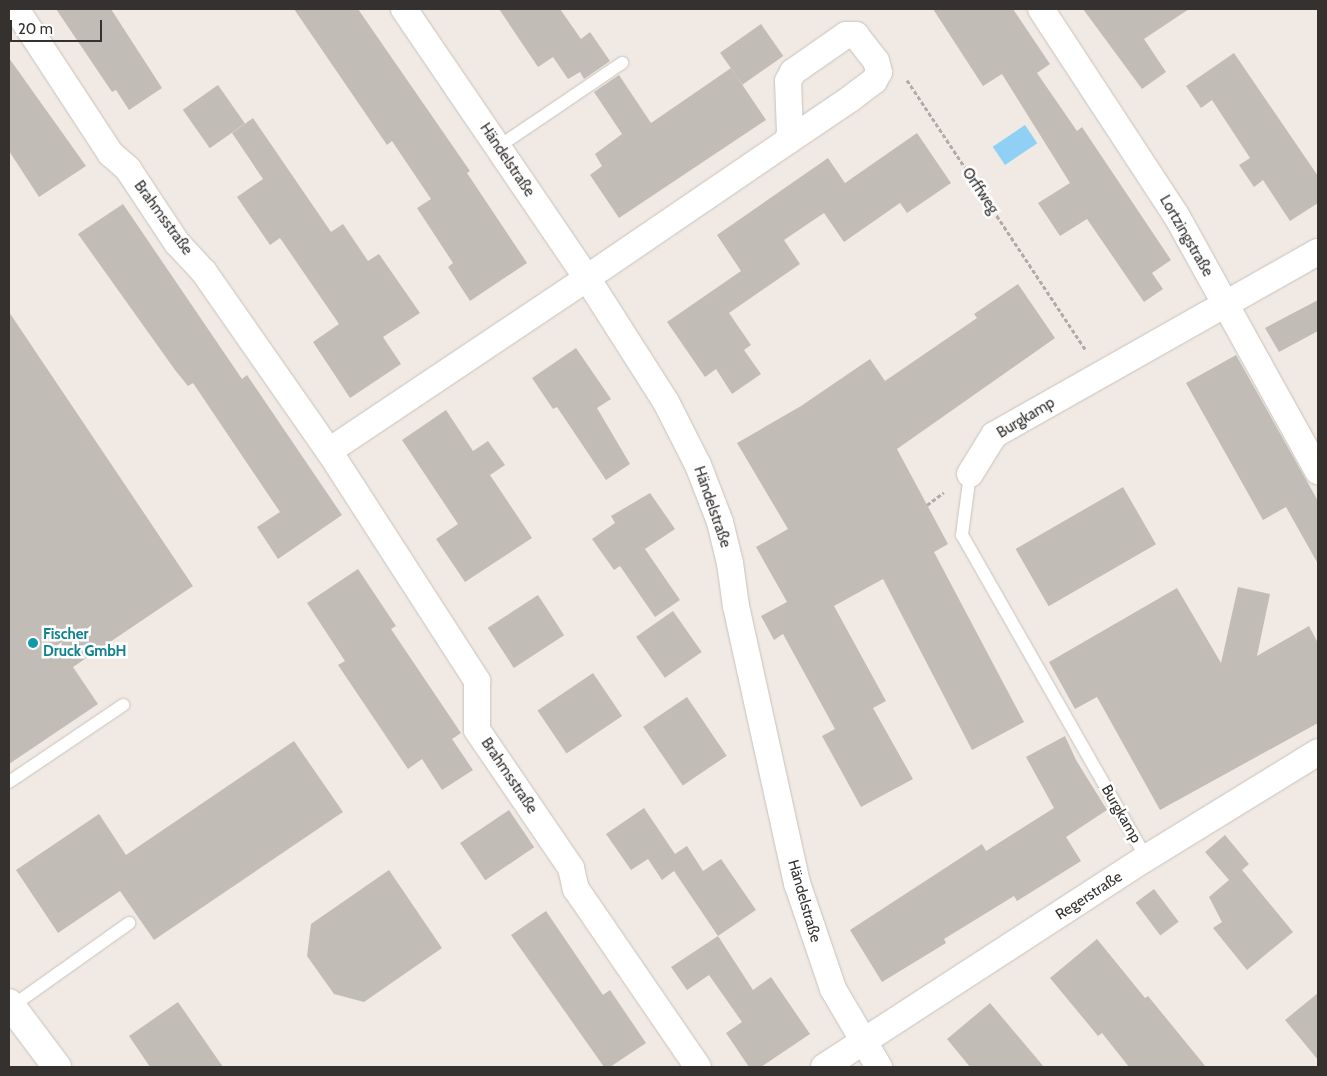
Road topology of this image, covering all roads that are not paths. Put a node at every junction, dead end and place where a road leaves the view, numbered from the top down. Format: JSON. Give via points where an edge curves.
{"nodes":[{"id":1,"x":16,"y":9,"type":"edge"},
{"id":2,"x":404,"y":9,"type":"edge"},
{"id":3,"x":1041,"y":9,"type":"edge"},
{"id":4,"x":622,"y":63,"type":"dead end"},
{"id":5,"x":788,"y":141,"type":"dead end"},
{"id":6,"x":498,"y":146,"type":"junction"},
{"id":7,"x":1318,"y":252,"type":"edge"},
{"id":8,"x":586,"y":278,"type":"junction"},
{"id":9,"x":1226,"y":304,"type":"junction"},
{"id":10,"x":329,"y":451,"type":"junction"},
{"id":11,"x":1318,"y":471,"type":"edge"},
{"id":12,"x":970,"y":474,"type":"joint"},
{"id":13,"x":123,"y":705,"type":"dead end"},
{"id":14,"x":1318,"y":752,"type":"edge"},
{"id":15,"x":9,"y":782,"type":"edge"},
{"id":16,"x":1146,"y":858,"type":"junction"},
{"id":17,"x":129,"y":923,"type":"dead end"},
{"id":18,"x":10,"y":1005,"type":"edge"},
{"id":19,"x":863,"y":1044,"type":"junction"},
{"id":20,"x":47,"y":1064,"type":"edge"},
{"id":21,"x":698,"y":1067,"type":"edge"},
{"id":22,"x":824,"y":1067,"type":"edge"},
{"id":23,"x":879,"y":1067,"type":"edge"}],
"edges":[{"from":1,"to":10,"type":"street","name":"Brahmsstraße","via":[[110,154],[128,169],[177,242],[204,272]]},
{"from":2,"to":6,"type":"street","name":"Händelstraße"},
{"from":3,"to":9,"type":"street","name":"Lortzingstraße","via":[[1176,215]]},
{"from":4,"to":6,"type":"lane"},
{"from":5,"to":8,"type":"street"},
{"from":6,"to":8,"type":"street","name":"Händelstraße"},
{"from":7,"to":9,"type":"street","name":"Burgkamp"},
{"from":8,"to":10,"type":"street"},
{"from":8,"to":19,"type":"street","name":"Händelstraße","via":[[666,402],[698,465],[720,522],[796,883],[833,989]]},
{"from":9,"to":11,"type":"street","name":"Lortzingstraße"},
{"from":9,"to":12,"type":"street","name":"Burgkamp","via":[[994,435]]},
{"from":10,"to":21,"type":"street","name":"Brahmsstraße","via":[[477,681],[477,730],[571,868],[576,889]]},
{"from":12,"to":16,"type":"lane","name":"Burgkamp","via":[[962,536]]},
{"from":13,"to":15,"type":"lane"},
{"from":14,"to":16,"type":"street","name":"Regerstraße"},
{"from":16,"to":19,"type":"street","name":"Regerstraße"},
{"from":17,"to":18,"type":"lane"},
{"from":18,"to":20,"type":"street"},
{"from":19,"to":22,"type":"street"},
{"from":19,"to":23,"type":"street","name":"Händelstraße"}]}
